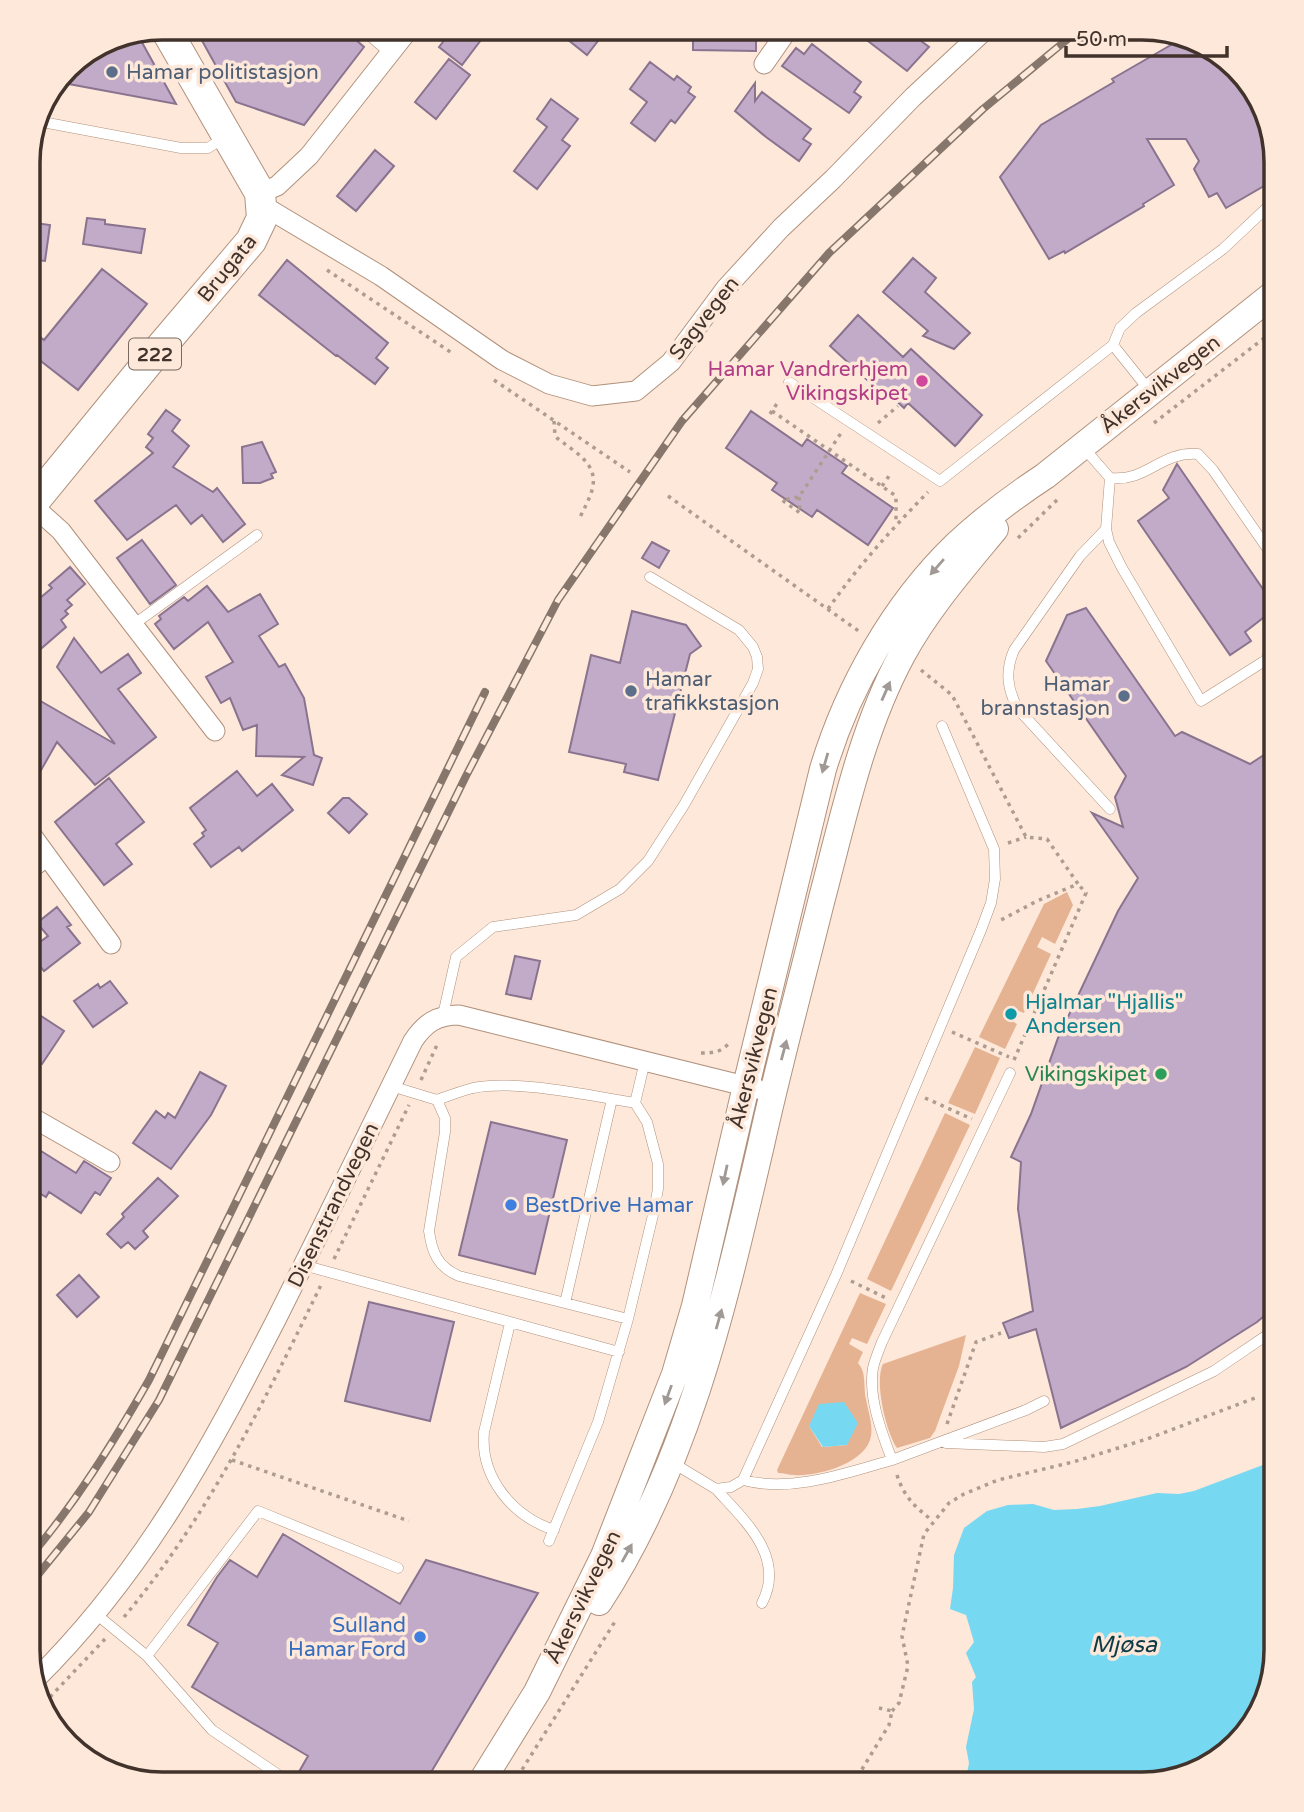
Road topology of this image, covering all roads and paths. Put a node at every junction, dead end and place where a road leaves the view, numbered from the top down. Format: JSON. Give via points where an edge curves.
{"nodes":[{"id":1,"x":172,"y":40,"type":"edge"},
{"id":2,"x":375,"y":40,"type":"edge"},
{"id":3,"x":383,"y":40,"type":"edge"},
{"id":4,"x":397,"y":40,"type":"edge"},
{"id":5,"x":780,"y":41,"type":"edge"},
{"id":6,"x":973,"y":41,"type":"edge"},
{"id":7,"x":387,"y":50,"type":"junction"},
{"id":8,"x":764,"y":64,"type":"dead end"},
{"id":9,"x":47,"y":123,"type":"edge"},
{"id":10,"x":225,"y":136,"type":"junction"},
{"id":11,"x":261,"y":199,"type":"junction"},
{"id":12,"x":1264,"y":210,"type":"edge"},
{"id":13,"x":325,"y":269,"type":"dead end"},
{"id":14,"x":1264,"y":301,"type":"edge"},
{"id":15,"x":1264,"y":338,"type":"edge"},
{"id":16,"x":1113,"y":345,"type":"junction"},
{"id":17,"x":461,"y":359,"type":"dead end"},
{"id":18,"x":493,"y":380,"type":"dead end"},
{"id":19,"x":789,"y":382,"type":"dead end"},
{"id":20,"x":1150,"y":391,"type":"junction"},
{"id":21,"x":778,"y":402,"type":"dead end"},
{"id":22,"x":898,"y":407,"type":"dead end"},
{"id":23,"x":554,"y":421,"type":"junction"},
{"id":24,"x":1150,"y":425,"type":"dead end"},
{"id":25,"x":856,"y":427,"type":"junction"},
{"id":26,"x":1082,"y":446,"type":"junction"},
{"id":27,"x":828,"y":451,"type":"junction"},
{"id":28,"x":629,"y":472,"type":"dead end"},
{"id":29,"x":889,"y":476,"type":"dead end"},
{"id":30,"x":1045,"y":476,"type":"junction"},
{"id":31,"x":1111,"y":478,"type":"junction"},
{"id":32,"x":940,"y":481,"type":"junction"},
{"id":33,"x":882,"y":486,"type":"junction"},
{"id":34,"x":1069,"y":489,"type":"dead end"},
{"id":35,"x":41,"y":491,"type":"edge"},
{"id":36,"x":667,"y":496,"type":"dead end"},
{"id":37,"x":799,"y":498,"type":"junction"},
{"id":38,"x":41,"y":507,"type":"edge"},
{"id":39,"x":580,"y":517,"type":"dead end"},
{"id":40,"x":896,"y":524,"type":"junction"},
{"id":41,"x":1106,"y":529,"type":"junction"},
{"id":42,"x":257,"y":534,"type":"dead end"},
{"id":43,"x":1264,"y":544,"type":"edge"},
{"id":44,"x":1010,"y":546,"type":"dead end"},
{"id":45,"x":650,"y":577,"type":"dead end"},
{"id":46,"x":828,"y":609,"type":"junction"},
{"id":47,"x":133,"y":625,"type":"junction"},
{"id":48,"x":854,"y":643,"type":"dead end"},
{"id":49,"x":1264,"y":661,"type":"edge"},
{"id":50,"x":914,"y":665,"type":"dead end"},
{"id":51,"x":920,"y":669,"type":"junction"},
{"id":52,"x":914,"y":680,"type":"dead end"},
{"id":53,"x":942,"y":726,"type":"dead end"},
{"id":54,"x":215,"y":731,"type":"dead end"},
{"id":55,"x":1110,"y":809,"type":"dead end"},
{"id":56,"x":41,"y":847,"type":"edge"},
{"id":57,"x":47,"y":856,"type":"junction"},
{"id":58,"x":41,"y":861,"type":"edge"},
{"id":59,"x":1078,"y":884,"type":"junction"},
{"id":60,"x":981,"y":930,"type":"junction"},
{"id":61,"x":111,"y":944,"type":"dead end"},
{"id":62,"x":451,"y":1015,"type":"junction"},
{"id":63,"x":941,"y":1027,"type":"junction"},
{"id":64,"x":734,"y":1035,"type":"dead end"},
{"id":65,"x":698,"y":1052,"type":"dead end"},
{"id":66,"x":1014,"y":1059,"type":"junction"},
{"id":67,"x":645,"y":1061,"type":"junction"},
{"id":68,"x":1010,"y":1073,"type":"joint"},
{"id":69,"x":391,"y":1086,"type":"junction"},
{"id":70,"x":746,"y":1086,"type":"junction"},
{"id":71,"x":415,"y":1093,"type":"junction"},
{"id":72,"x":773,"y":1093,"type":"junction"},
{"id":73,"x":913,"y":1093,"type":"junction"},
{"id":74,"x":612,"y":1099,"type":"junction"},
{"id":75,"x":437,"y":1100,"type":"junction"},
{"id":76,"x":635,"y":1103,"type":"junction"},
{"id":77,"x":40,"y":1122,"type":"edge"},
{"id":78,"x":985,"y":1125,"type":"junction"},
{"id":79,"x":110,"y":1162,"type":"dead end"},
{"id":80,"x":303,"y":1265,"type":"junction"},
{"id":81,"x":327,"y":1272,"type":"junction"},
{"id":82,"x":836,"y":1275,"type":"junction"},
{"id":83,"x":565,"y":1303,"type":"junction"},
{"id":84,"x":900,"y":1304,"type":"junction"},
{"id":85,"x":628,"y":1319,"type":"junction"},
{"id":86,"x":510,"y":1323,"type":"junction"},
{"id":87,"x":1001,"y":1333,"type":"dead end"},
{"id":88,"x":1264,"y":1337,"type":"edge"},
{"id":89,"x":619,"y":1352,"type":"junction"},
{"id":90,"x":1255,"y":1398,"type":"dead end"},
{"id":91,"x":1044,"y":1401,"type":"dead end"},
{"id":92,"x":940,"y":1443,"type":"junction"},
{"id":93,"x":647,"y":1451,"type":"junction"},
{"id":94,"x":232,"y":1460,"type":"junction"},
{"id":95,"x":892,"y":1460,"type":"junction"},
{"id":96,"x":672,"y":1462,"type":"junction"},
{"id":97,"x":743,"y":1480,"type":"junction"},
{"id":98,"x":716,"y":1489,"type":"junction"},
{"id":99,"x":409,"y":1521,"type":"dead end"},
{"id":100,"x":933,"y":1521,"type":"junction"},
{"id":101,"x":398,"y":1568,"type":"dead end"},
{"id":102,"x":762,"y":1603,"type":"dead end"},
{"id":103,"x":96,"y":1614,"type":"junction"},
{"id":104,"x":616,"y":1619,"type":"dead end"},
{"id":105,"x":113,"y":1630,"type":"junction"},
{"id":106,"x":147,"y":1656,"type":"junction"},
{"id":107,"x":42,"y":1673,"type":"edge"},
{"id":108,"x":537,"y":1692,"type":"junction"},
{"id":109,"x":51,"y":1698,"type":"edge"},
{"id":110,"x":878,"y":1707,"type":"dead end"},
{"id":111,"x":892,"y":1711,"type":"junction"},
{"id":112,"x":273,"y":1771,"type":"edge"},
{"id":113,"x":488,"y":1771,"type":"edge"},
{"id":114,"x":521,"y":1771,"type":"edge"},
{"id":115,"x":861,"y":1772,"type":"edge"}],
"edges":[{"from":1,"to":10,"type":"main road"},
{"from":2,"to":7,"type":"lane"},
{"from":3,"to":7,"type":"lane"},
{"from":4,"to":7,"type":"street"},
{"from":5,"to":8,"type":"street"},
{"from":6,"to":11,"type":"street","name":"Sagvegen","via":[[781,228],[726,288],[671,362],[636,391],[592,396],[549,384],[502,360]]},
{"from":7,"to":11,"type":"street","via":[[309,156]]},
{"from":9,"to":10,"type":"lane","via":[[181,148],[208,148]]},
{"from":10,"to":11,"type":"main road"},
{"from":11,"to":35,"type":"main road","name":"Brugata","number":"222","via":[[262,218],[251,241]]},
{"from":12,"to":16,"type":"lane","via":[[1223,249],[1136,313],[1120,328]]},
{"from":13,"to":17,"type":"path"},
{"from":14,"to":20,"type":"street","name":"Åkersvikvegen"},
{"from":15,"to":24,"type":"path"},
{"from":16,"to":20,"type":"lane"},
{"from":16,"to":32,"type":"lane"},
{"from":18,"to":23,"type":"path"},
{"from":19,"to":25,"type":"lane"},
{"from":20,"to":26,"type":"street","name":"Åkersvikvegen"},
{"from":21,"to":27,"type":"path","via":[[771,413]]},
{"from":22,"to":25,"type":"path","via":[[880,422]]},
{"from":23,"to":28,"type":"path"},
{"from":23,"to":39,"type":"path","via":[[555,436],[586,461],[593,473],[593,491]]},
{"from":25,"to":27,"type":"path","via":[[844,430]]},
{"from":25,"to":32,"type":"lane"},
{"from":26,"to":30,"type":"street","name":"Åkersvikvegen"},
{"from":26,"to":31,"type":"lane"},
{"from":27,"to":33,"type":"path"},
{"from":27,"to":37,"type":"path"},
{"from":29,"to":33,"type":"path"},
{"from":30,"to":70,"type":"street","name":"Åkersvikvegen","one_way":true,"via":[[981,523],[936,567],[891,627],[846,705],[823,769]]},
{"from":72,"to":30,"type":"street","name":"Åkersvikvegen","one_way":true,"via":[[849,794],[885,693],[918,627],[953,579]]},
{"from":31,"to":41,"type":"lane"},
{"from":31,"to":43,"type":"lane","via":[[1133,478],[1168,457],[1198,454]]},
{"from":32,"to":40,"type":"path"},
{"from":33,"to":40,"type":"path","via":[[896,496]]},
{"from":34,"to":44,"type":"path"},
{"from":36,"to":46,"type":"path"},
{"from":37,"to":37,"type":"path","via":[[790,499],[782,500],[800,513]]},
{"from":38,"to":47,"type":"street"},
{"from":40,"to":46,"type":"path"},
{"from":41,"to":49,"type":"lane","via":[[1122,568],[1201,701]]},
{"from":41,"to":55,"type":"lane","via":[[1080,556],[1014,650],[1008,680],[1018,709]]},
{"from":42,"to":47,"type":"lane"},
{"from":45,"to":62,"type":"lane","via":[[739,630],[757,657],[753,683],[648,860],[620,889],[576,915],[493,927],[457,957]]},
{"from":46,"to":48,"type":"path","via":[[860,632]]},
{"from":47,"to":54,"type":"street"},
{"from":50,"to":51,"type":"path"},
{"from":51,"to":52,"type":"path"},
{"from":51,"to":59,"type":"path","via":[[951,695],[1026,837],[1047,839]]},
{"from":53,"to":60,"type":"lane","via":[[994,849],[995,879]]},
{"from":56,"to":57,"type":"street"},
{"from":57,"to":58,"type":"street"},
{"from":57,"to":61,"type":"street"},
{"from":59,"to":60,"type":"path"},
{"from":59,"to":66,"type":"path","via":[[1086,893]]},
{"from":60,"to":63,"type":"lane"},
{"from":62,"to":67,"type":"street"},
{"from":62,"to":69,"type":"street","name":"Disenstrandvegen","via":[[421,1029]]},
{"from":62,"to":71,"type":"path"},
{"from":63,"to":66,"type":"path"},
{"from":63,"to":73,"type":"lane"},
{"from":64,"to":65,"type":"path","via":[[724,1050]]},
{"from":66,"to":68,"type":"path"},
{"from":67,"to":70,"type":"street"},
{"from":67,"to":76,"type":"lane"},
{"from":68,"to":78,"type":"lane"},
{"from":69,"to":71,"type":"lane"},
{"from":69,"to":80,"type":"street","name":"Disenstrandvegen"},
{"from":70,"to":72,"type":"street"},
{"from":70,"to":93,"type":"street","name":"Åkersvikvegen","one_way":true,"via":[[695,1306]]},
{"from":71,"to":75,"type":"lane"},
{"from":71,"to":81,"type":"path"},
{"from":96,"to":72,"type":"street","name":"Åkersvikvegen","one_way":true,"via":[[725,1298]]},
{"from":73,"to":78,"type":"path"},
{"from":73,"to":82,"type":"lane"},
{"from":74,"to":75,"type":"lane","via":[[503,1086],[474,1088]]},
{"from":74,"to":76,"type":"lane"},
{"from":74,"to":83,"type":"lane"},
{"from":75,"to":83,"type":"lane","via":[[445,1118],[429,1231],[437,1261],[459,1276]]},
{"from":76,"to":85,"type":"lane","via":[[654,1143],[658,1189]]},
{"from":77,"to":79,"type":"street"},
{"from":78,"to":84,"type":"lane"},
{"from":80,"to":81,"type":"lane"},
{"from":80,"to":103,"type":"street","name":"Disenstrandvegen","via":[[181,1496]]},
{"from":81,"to":86,"type":"lane"},
{"from":81,"to":94,"type":"path"},
{"from":82,"to":84,"type":"path"},
{"from":82,"to":97,"type":"lane"},
{"from":83,"to":85,"type":"lane"},
{"from":84,"to":95,"type":"lane","via":[[873,1368],[878,1417]]},
{"from":85,"to":89,"type":"lane"},
{"from":86,"to":89,"type":"lane"},
{"from":86,"to":89,"type":"lane","via":[[483,1445],[496,1486],[551,1535],[598,1422]]},
{"from":87,"to":92,"type":"path","via":[[976,1342]]},
{"from":88,"to":92,"type":"lane","via":[[1214,1371],[1063,1444]]},
{"from":90,"to":100,"type":"path","via":[[1147,1439],[981,1486],[949,1503]]},
{"from":91,"to":92,"type":"lane"},
{"from":92,"to":95,"type":"lane"},
{"from":93,"to":96,"type":"lane"},
{"from":93,"to":108,"type":"street","name":"Åkersvikvegen","via":[[604,1556]]},
{"from":94,"to":99,"type":"path"},
{"from":94,"to":105,"type":"path","via":[[181,1542]]},
{"from":95,"to":97,"type":"lane","via":[[810,1480],[761,1484]]},
{"from":95,"to":100,"type":"path","via":[[911,1504]]},
{"from":96,"to":98,"type":"lane"},
{"from":108,"to":96,"type":"street","name":"Åkersvikvegen","one_way":true,"via":[[603,1597]]},
{"from":97,"to":98,"type":"lane"},
{"from":98,"to":102,"type":"lane","via":[[755,1531],[770,1569],[769,1590]]},
{"from":100,"to":111,"type":"path","via":[[920,1550],[902,1636],[908,1666],[899,1703]]},
{"from":101,"to":106,"type":"lane","via":[[258,1511]]},
{"from":103,"to":105,"type":"lane"},
{"from":103,"to":107,"type":"street","name":"Disenstrandvegen"},
{"from":104,"to":114,"type":"path"},
{"from":105,"to":106,"type":"lane"},
{"from":105,"to":109,"type":"path"},
{"from":106,"to":112,"type":"lane","via":[[212,1730]]},
{"from":108,"to":113,"type":"street","name":"Åkersvikvegen"},
{"from":110,"to":111,"type":"path"},
{"from":111,"to":115,"type":"path","via":[[889,1726]]}]}
